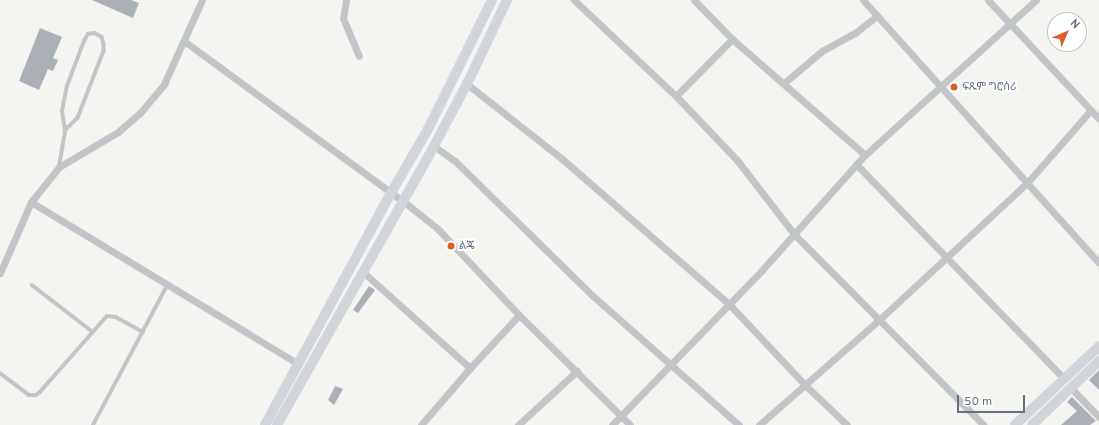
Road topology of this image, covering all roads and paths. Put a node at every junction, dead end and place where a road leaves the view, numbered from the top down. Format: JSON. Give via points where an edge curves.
{"nodes":[{"id":1,"x":202,"y":0,"type":"edge"},
{"id":2,"x":346,"y":0,"type":"edge"},
{"id":3,"x":492,"y":0,"type":"edge"},
{"id":4,"x":508,"y":0,"type":"edge"},
{"id":5,"x":574,"y":0,"type":"edge"},
{"id":6,"x":694,"y":0,"type":"edge"},
{"id":7,"x":863,"y":0,"type":"edge"},
{"id":8,"x":988,"y":0,"type":"edge"},
{"id":9,"x":1036,"y":0,"type":"edge"},
{"id":10,"x":877,"y":16,"type":"junction"},
{"id":11,"x":1009,"y":24,"type":"junction"},
{"id":12,"x":732,"y":39,"type":"junction"},
{"id":13,"x":184,"y":41,"type":"junction"},
{"id":14,"x":359,"y":56,"type":"dead end"},
{"id":15,"x":784,"y":83,"type":"junction"},
{"id":16,"x":467,"y":84,"type":"junction"},
{"id":17,"x":941,"y":86,"type":"junction"},
{"id":18,"x":676,"y":96,"type":"junction"},
{"id":19,"x":1090,"y":110,"type":"junction"},
{"id":20,"x":1099,"y":119,"type":"edge"},
{"id":21,"x":65,"y":131,"type":"junction"},
{"id":22,"x":434,"y":146,"type":"junction"},
{"id":23,"x":865,"y":155,"type":"junction"},
{"id":24,"x":856,"y":164,"type":"junction"},
{"id":25,"x":59,"y":167,"type":"junction"},
{"id":26,"x":1027,"y":183,"type":"junction"},
{"id":27,"x":391,"y":193,"type":"junction"},
{"id":28,"x":403,"y":201,"type":"junction"},
{"id":29,"x":31,"y":202,"type":"junction"},
{"id":30,"x":794,"y":234,"type":"junction"},
{"id":31,"x":947,"y":256,"type":"junction"},
{"id":32,"x":1099,"y":263,"type":"edge"},
{"id":33,"x":363,"y":272,"type":"junction"},
{"id":34,"x":0,"y":273,"type":"edge"},
{"id":35,"x":32,"y":285,"type":"dead end"},
{"id":36,"x":167,"y":286,"type":"junction"},
{"id":37,"x":729,"y":304,"type":"junction"},
{"id":38,"x":520,"y":315,"type":"junction"},
{"id":39,"x":880,"y":319,"type":"junction"},
{"id":40,"x":93,"y":332,"type":"junction"},
{"id":41,"x":143,"y":332,"type":"junction"},
{"id":42,"x":1099,"y":346,"type":"edge"},
{"id":43,"x":1099,"y":361,"type":"edge"},
{"id":44,"x":298,"y":364,"type":"junction"},
{"id":45,"x":670,"y":365,"type":"junction"},
{"id":46,"x":470,"y":368,"type":"junction"},
{"id":47,"x":577,"y":371,"type":"junction"},
{"id":48,"x":0,"y":373,"type":"edge"},
{"id":49,"x":1064,"y":380,"type":"junction"},
{"id":50,"x":805,"y":385,"type":"junction"},
{"id":51,"x":1071,"y":388,"type":"junction"},
{"id":52,"x":621,"y":416,"type":"junction"},
{"id":53,"x":1099,"y":418,"type":"edge"},
{"id":54,"x":93,"y":425,"type":"edge"},
{"id":55,"x":265,"y":425,"type":"edge"},
{"id":56,"x":277,"y":425,"type":"edge"},
{"id":57,"x":421,"y":425,"type":"edge"},
{"id":58,"x":518,"y":425,"type":"edge"},
{"id":59,"x":612,"y":425,"type":"edge"},
{"id":60,"x":630,"y":425,"type":"edge"},
{"id":61,"x":739,"y":425,"type":"edge"},
{"id":62,"x":759,"y":425,"type":"edge"},
{"id":63,"x":847,"y":425,"type":"edge"},
{"id":64,"x":984,"y":425,"type":"edge"},
{"id":65,"x":1015,"y":425,"type":"edge"},
{"id":66,"x":1032,"y":425,"type":"edge"}],
"edges":[{"from":1,"to":13,"type":"street"},
{"from":2,"to":14,"type":"street","via":[[343,18]]},
{"from":3,"to":27,"type":"main road","via":[[427,131]]},
{"from":4,"to":16,"type":"main road"},
{"from":5,"to":18,"type":"street"},
{"from":6,"to":12,"type":"street"},
{"from":7,"to":10,"type":"street"},
{"from":8,"to":11,"type":"street"},
{"from":9,"to":11,"type":"street"},
{"from":10,"to":15,"type":"street","via":[[855,34],[822,51]]},
{"from":10,"to":17,"type":"street"},
{"from":11,"to":17,"type":"street"},
{"from":11,"to":19,"type":"street"},
{"from":12,"to":15,"type":"street"},
{"from":12,"to":18,"type":"street"},
{"from":13,"to":25,"type":"street","via":[[164,84],[140,113],[118,132]]},
{"from":13,"to":27,"type":"street"},
{"from":15,"to":23,"type":"street"},
{"from":16,"to":22,"type":"main road"},
{"from":16,"to":37,"type":"street","via":[[561,158]]},
{"from":17,"to":23,"type":"street"},
{"from":17,"to":26,"type":"street"},
{"from":18,"to":30,"type":"street","via":[[737,160]]},
{"from":19,"to":20,"type":"street"},
{"from":19,"to":26,"type":"street"},
{"from":21,"to":21,"type":"lane","via":[[62,111],[67,86],[84,41],[88,34],[95,33],[102,37],[104,51],[78,118]]},
{"from":21,"to":25,"type":"lane"},
{"from":22,"to":28,"type":"main road"},
{"from":22,"to":45,"type":"street","via":[[455,161],[570,274]]},
{"from":23,"to":24,"type":"street"},
{"from":24,"to":30,"type":"street"},
{"from":24,"to":31,"type":"street"},
{"from":25,"to":29,"type":"street"},
{"from":26,"to":31,"type":"street"},
{"from":26,"to":32,"type":"street"},
{"from":27,"to":28,"type":"street"},
{"from":27,"to":44,"type":"main road"},
{"from":28,"to":33,"type":"main road"},
{"from":28,"to":38,"type":"street","via":[[438,229]]},
{"from":29,"to":34,"type":"street"},
{"from":29,"to":36,"type":"street"},
{"from":30,"to":37,"type":"street"},
{"from":30,"to":39,"type":"street"},
{"from":31,"to":39,"type":"street"},
{"from":31,"to":49,"type":"street"},
{"from":33,"to":46,"type":"street"},
{"from":33,"to":56,"type":"main road"},
{"from":35,"to":40,"type":"lane"},
{"from":36,"to":41,"type":"lane"},
{"from":36,"to":44,"type":"street"},
{"from":37,"to":45,"type":"street"},
{"from":37,"to":50,"type":"street"},
{"from":38,"to":46,"type":"street"},
{"from":38,"to":47,"type":"street"},
{"from":39,"to":50,"type":"street"},
{"from":39,"to":64,"type":"street"},
{"from":40,"to":41,"type":"lane","via":[[107,316],[112,315]]},
{"from":40,"to":48,"type":"lane","via":[[36,395],[29,395]]},
{"from":41,"to":54,"type":"lane"},
{"from":42,"to":49,"type":"main road"},
{"from":43,"to":51,"type":"main road"},
{"from":44,"to":55,"type":"main road"},
{"from":45,"to":52,"type":"street"},
{"from":45,"to":61,"type":"street"},
{"from":46,"to":57,"type":"street"},
{"from":47,"to":52,"type":"street"},
{"from":47,"to":58,"type":"street"},
{"from":49,"to":65,"type":"main road"},
{"from":50,"to":62,"type":"street"},
{"from":50,"to":63,"type":"street"},
{"from":51,"to":53,"type":"street"},
{"from":51,"to":66,"type":"main road"},
{"from":52,"to":59,"type":"street"},
{"from":52,"to":60,"type":"street"}]}
